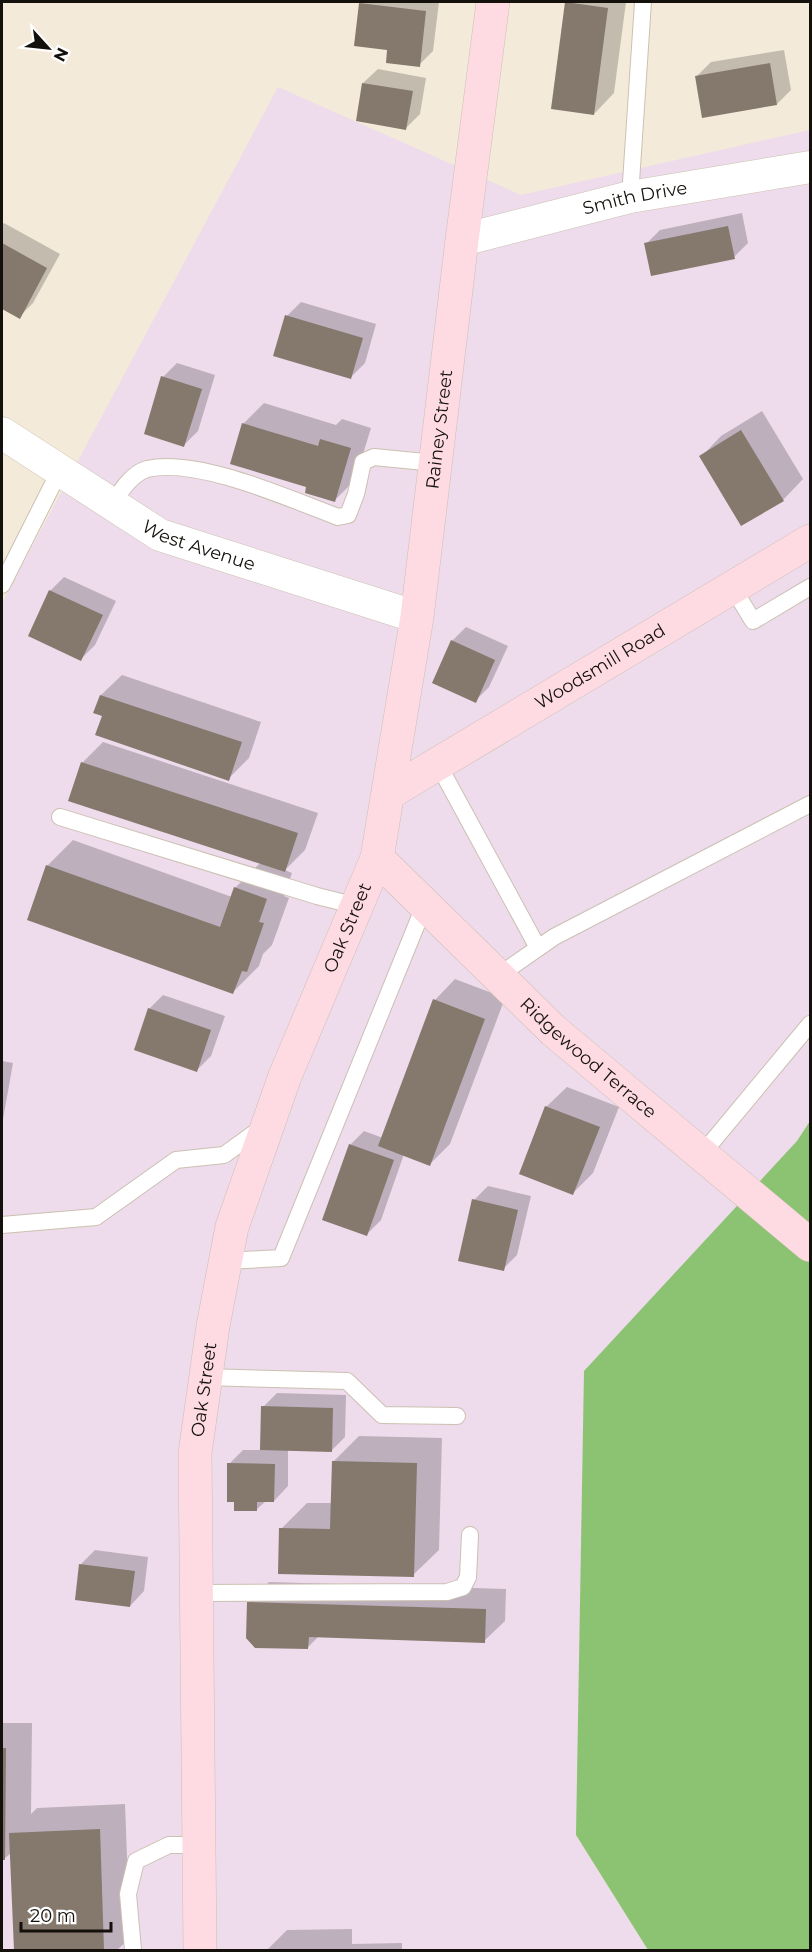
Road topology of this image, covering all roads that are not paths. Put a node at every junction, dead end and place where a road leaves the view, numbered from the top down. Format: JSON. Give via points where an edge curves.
{"nodes":[{"id":1,"x":494,"y":2,"type":"edge"},
{"id":2,"x":643,"y":2,"type":"edge"},
{"id":3,"x":810,"y":166,"type":"edge"},
{"id":4,"x":630,"y":197,"type":"junction"},
{"id":5,"x":462,"y":240,"type":"junction"},
{"id":6,"x":2,"y":433,"type":"edge"},
{"id":7,"x":435,"y":463,"type":"junction"},
{"id":8,"x":60,"y":470,"type":"junction"},
{"id":9,"x":112,"y":504,"type":"junction"},
{"id":10,"x":810,"y":541,"type":"edge"},
{"id":11,"x":2,"y":585,"type":"edge"},
{"id":12,"x":810,"y":587,"type":"edge"},
{"id":13,"x":732,"y":588,"type":"junction"},
{"id":14,"x":417,"y":617,"type":"junction"},
{"id":15,"x":438,"y":764,"type":"junction"},
{"id":16,"x":389,"y":793,"type":"junction"},
{"id":17,"x":810,"y":804,"type":"edge"},
{"id":18,"x":60,"y":817,"type":"dead end"},
{"id":19,"x":377,"y":858,"type":"junction"},
{"id":20,"x":425,"y":904,"type":"junction"},
{"id":21,"x":357,"y":906,"type":"junction"},
{"id":22,"x":538,"y":948,"type":"junction"},
{"id":23,"x":498,"y":976,"type":"junction"},
{"id":24,"x":810,"y":1024,"type":"edge"},
{"id":25,"x":269,"y":1122,"type":"junction"},
{"id":26,"x":702,"y":1154,"type":"junction"},
{"id":27,"x":2,"y":1225,"type":"edge"},
{"id":28,"x":810,"y":1245,"type":"edge"},
{"id":29,"x":226,"y":1261,"type":"junction"},
{"id":30,"x":205,"y":1377,"type":"junction"},
{"id":31,"x":457,"y":1416,"type":"dead end"},
{"id":32,"x":470,"y":1535,"type":"dead end"},
{"id":33,"x":196,"y":1593,"type":"junction"},
{"id":34,"x":198,"y":1845,"type":"junction"},
{"id":35,"x":133,"y":1950,"type":"edge"},
{"id":36,"x":200,"y":1950,"type":"edge"}],
"edges":[{"from":1,"to":5,"type":"street","name":"Rainey Street"},
{"from":2,"to":4,"type":"lane"},
{"from":3,"to":4,"type":"street","name":"Smith Drive"},
{"from":4,"to":5,"type":"street","name":"Smith Drive"},
{"from":5,"to":7,"type":"street","name":"Rainey Street"},
{"from":6,"to":8,"type":"street","name":"West Avenue"},
{"from":7,"to":9,"type":"lane","via":[[374,457],[363,462],[348,515],[338,517],[247,483],[184,468],[146,470],[128,482]]},
{"from":7,"to":14,"type":"street","name":"Rainey Street"},
{"from":8,"to":9,"type":"street","name":"West Avenue"},
{"from":8,"to":11,"type":"lane"},
{"from":9,"to":14,"type":"street","name":"West Avenue","via":[[160,535]]},
{"from":10,"to":13,"type":"street","name":"Woodsmill Road"},
{"from":12,"to":13,"type":"lane","via":[[753,621]]},
{"from":13,"to":15,"type":"street","name":"Woodsmill Road"},
{"from":14,"to":16,"type":"street","name":"Rainey Street"},
{"from":15,"to":16,"type":"street","name":"Woodsmill Road"},
{"from":15,"to":22,"type":"lane"},
{"from":16,"to":19,"type":"street","name":"Rainey Street"},
{"from":17,"to":22,"type":"lane"},
{"from":18,"to":21,"type":"lane"},
{"from":19,"to":20,"type":"street","name":"Ridgewood Terrace"},
{"from":19,"to":21,"type":"street","name":"Oak Street"},
{"from":20,"to":23,"type":"street","name":"Ridgewood Terrace"},
{"from":20,"to":29,"type":"lane","via":[[281,1258]]},
{"from":21,"to":25,"type":"street","name":"Oak Street"},
{"from":22,"to":23,"type":"lane"},
{"from":23,"to":26,"type":"street","name":"Ridgewood Terrace","via":[[554,1031]]},
{"from":24,"to":26,"type":"lane"},
{"from":25,"to":27,"type":"lane","via":[[224,1155],[176,1160],[96,1217]]},
{"from":25,"to":29,"type":"street","name":"Oak Street","via":[[232,1227]]},
{"from":26,"to":28,"type":"street","name":"Ridgewood Terrace"},
{"from":29,"to":30,"type":"street","name":"Oak Street"},
{"from":30,"to":31,"type":"lane","via":[[347,1381],[382,1415]]},
{"from":30,"to":33,"type":"street","name":"Oak Street","via":[[195,1453]]},
{"from":32,"to":33,"type":"lane","via":[[468,1577],[463,1587],[447,1592]]},
{"from":33,"to":34,"type":"street","name":"Oak Street"},
{"from":34,"to":35,"type":"lane","via":[[169,1845],[136,1861],[128,1894]]},
{"from":34,"to":36,"type":"street","name":"Oak Street"}]}
